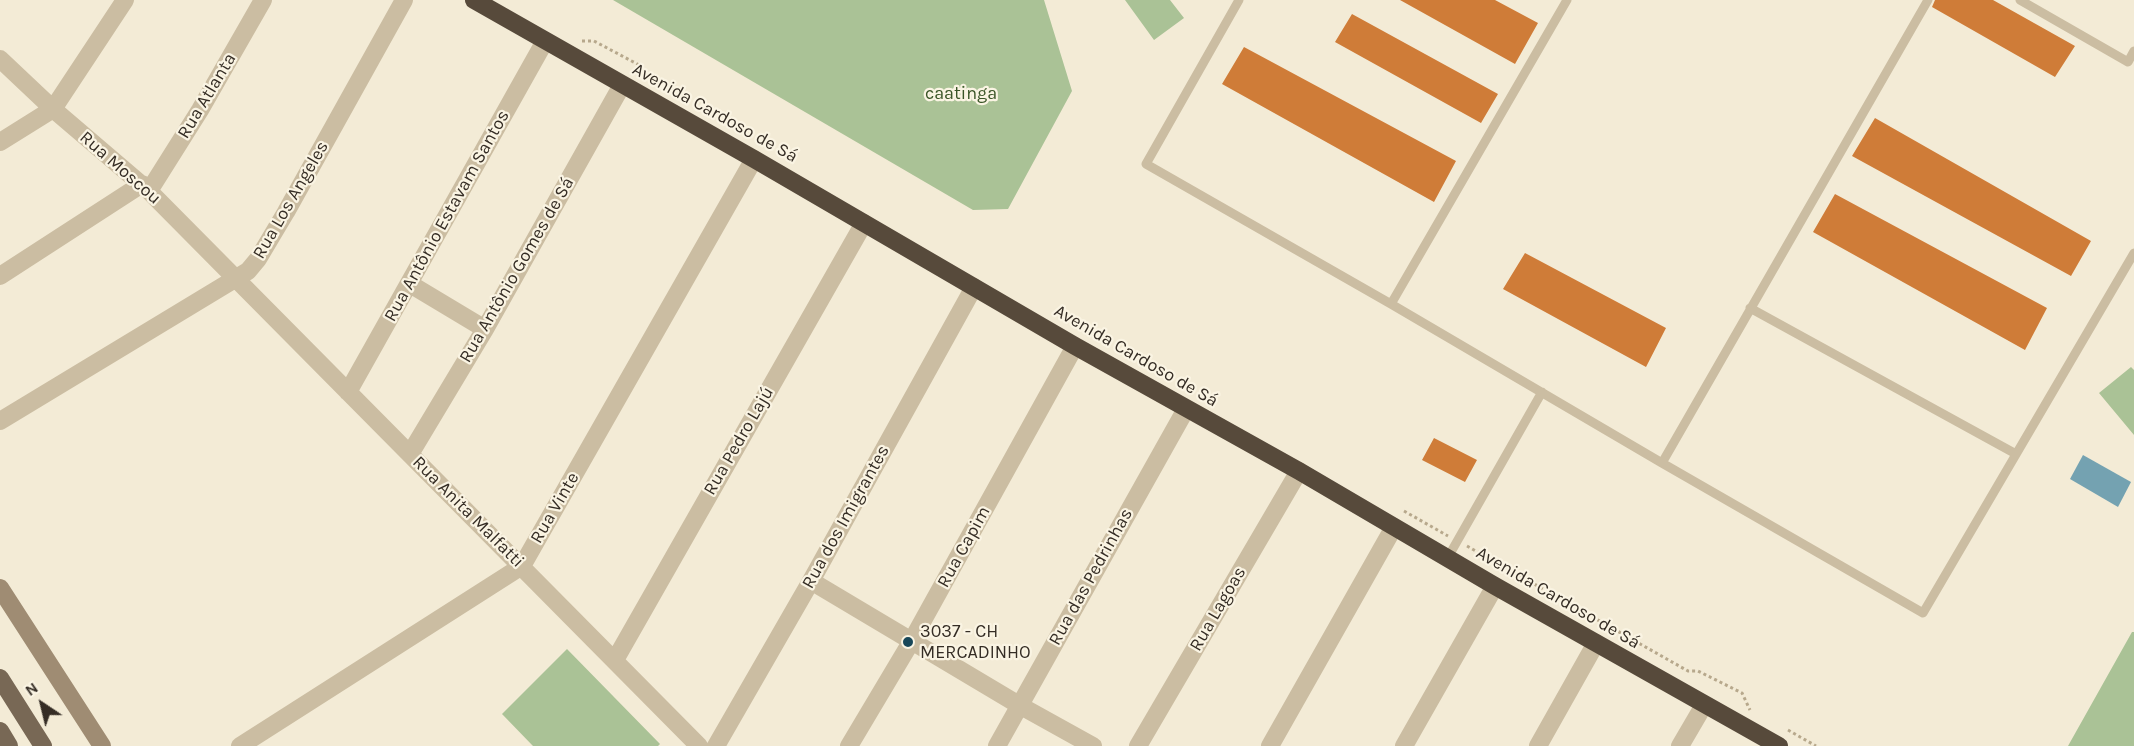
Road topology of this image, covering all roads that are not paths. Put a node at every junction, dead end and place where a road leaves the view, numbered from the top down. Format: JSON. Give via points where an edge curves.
{"nodes":[{"id":1,"x":125,"y":0,"type":"edge"},
{"id":2,"x":263,"y":0,"type":"edge"},
{"id":3,"x":404,"y":0,"type":"edge"},
{"id":4,"x":474,"y":0,"type":"edge"},
{"id":5,"x":1239,"y":0,"type":"edge"},
{"id":6,"x":1567,"y":0,"type":"edge"},
{"id":7,"x":1928,"y":0,"type":"edge"},
{"id":8,"x":2020,"y":0,"type":"edge"},
{"id":9,"x":545,"y":41,"type":"junction"},
{"id":10,"x":2134,"y":51,"type":"edge"},
{"id":11,"x":0,"y":59,"type":"edge"},
{"id":12,"x":622,"y":85,"type":"junction"},
{"id":13,"x":53,"y":109,"type":"junction"},
{"id":14,"x":0,"y":142,"type":"edge"},
{"id":15,"x":754,"y":159,"type":"junction"},
{"id":16,"x":146,"y":188,"type":"junction"},
{"id":17,"x":864,"y":222,"type":"junction"},
{"id":18,"x":2134,"y":254,"type":"edge"},
{"id":19,"x":0,"y":276,"type":"edge"},
{"id":20,"x":237,"y":279,"type":"junction"},
{"id":21,"x":410,"y":284,"type":"junction"},
{"id":22,"x":974,"y":287,"type":"junction"},
{"id":23,"x":1391,"y":304,"type":"junction"},
{"id":24,"x":1750,"y":309,"type":"junction"},
{"id":25,"x":485,"y":329,"type":"junction"},
{"id":26,"x":1075,"y":346,"type":"junction"},
{"id":27,"x":348,"y":392,"type":"junction"},
{"id":28,"x":1542,"y":393,"type":"junction"},
{"id":29,"x":1186,"y":409,"type":"junction"},
{"id":30,"x":0,"y":421,"type":"edge"},
{"id":31,"x":410,"y":454,"type":"junction"},
{"id":32,"x":2016,"y":454,"type":"junction"},
{"id":33,"x":1662,"y":463,"type":"junction"},
{"id":34,"x":1299,"y":471,"type":"junction"},
{"id":35,"x":1394,"y":527,"type":"junction"},
{"id":36,"x":1447,"y":559,"type":"junction"},
{"id":37,"x":522,"y":566,"type":"junction"},
{"id":38,"x":812,"y":581,"type":"junction"},
{"id":39,"x":1495,"y":586,"type":"junction"},
{"id":40,"x":0,"y":588,"type":"edge"},
{"id":41,"x":912,"y":642,"type":"junction"},
{"id":42,"x":1596,"y":644,"type":"junction"},
{"id":43,"x":615,"y":660,"type":"junction"},
{"id":44,"x":0,"y":678,"type":"edge"},
{"id":45,"x":1019,"y":705,"type":"junction"},
{"id":46,"x":1704,"y":705,"type":"junction"},
{"id":47,"x":0,"y":731,"type":"edge"},
{"id":48,"x":9,"y":746,"type":"edge"},
{"id":49,"x":43,"y":746,"type":"edge"},
{"id":50,"x":102,"y":746,"type":"edge"},
{"id":51,"x":240,"y":746,"type":"edge"},
{"id":52,"x":699,"y":746,"type":"edge"},
{"id":53,"x":716,"y":746,"type":"edge"},
{"id":54,"x":849,"y":746,"type":"edge"},
{"id":55,"x":998,"y":746,"type":"edge"},
{"id":56,"x":1092,"y":746,"type":"edge"},
{"id":57,"x":1138,"y":746,"type":"edge"},
{"id":58,"x":1270,"y":746,"type":"edge"},
{"id":59,"x":1404,"y":746,"type":"edge"},
{"id":60,"x":1538,"y":746,"type":"edge"},
{"id":61,"x":1680,"y":746,"type":"edge"},
{"id":62,"x":1779,"y":746,"type":"edge"}],
"edges":[{"from":1,"to":13,"type":"street"},
{"from":2,"to":16,"type":"street","name":"Rua Atlanta","via":[[200,110]]},
{"from":3,"to":20,"type":"street","name":"Rua Los Angeles","via":[[264,249]]},
{"from":4,"to":9,"type":"highway","name":"Avenida Cardoso de Sá"},
{"from":5,"to":23,"type":"lane","via":[[1146,164]]},
{"from":6,"to":23,"type":"lane"},
{"from":7,"to":24,"type":"lane"},
{"from":8,"to":10,"type":"lane","via":[[2128,62]]},
{"from":9,"to":12,"type":"highway","name":"Avenida Cardoso de Sá"},
{"from":9,"to":21,"type":"street","name":"Rua Antônio Estavam Santos"},
{"from":11,"to":13,"type":"street","name":"Rua Moscou"},
{"from":12,"to":15,"type":"highway","name":"Avenida Cardoso de Sá"},
{"from":12,"to":25,"type":"street","name":"Rua Antônio Gomes de Sá"},
{"from":13,"to":14,"type":"street"},
{"from":13,"to":16,"type":"street","name":"Rua Moscou"},
{"from":15,"to":17,"type":"highway","name":"Avenida Cardoso de Sá"},
{"from":15,"to":37,"type":"street","name":"Rua Vinte"},
{"from":16,"to":19,"type":"street","name":"Rua Atlanta"},
{"from":16,"to":20,"type":"street","name":"Rua Moscou"},
{"from":17,"to":22,"type":"highway","name":"Avenida Cardoso de Sá"},
{"from":17,"to":43,"type":"street","name":"Rua Pedro Lajú"},
{"from":18,"to":32,"type":"lane"},
{"from":20,"to":27,"type":"street","name":"Rua Anita Malfatti"},
{"from":20,"to":30,"type":"street","name":"Rua Los Angeles"},
{"from":21,"to":25,"type":"street"},
{"from":21,"to":27,"type":"street","name":"Rua Antônio Estavam Santos"},
{"from":22,"to":26,"type":"highway","name":"Avenida Cardoso de Sá"},
{"from":22,"to":38,"type":"street","name":"Rua dos Imigrantes"},
{"from":23,"to":28,"type":"lane"},
{"from":24,"to":32,"type":"lane"},
{"from":24,"to":33,"type":"lane"},
{"from":25,"to":31,"type":"street","name":"Rua Antônio Gomes de Sá"},
{"from":26,"to":29,"type":"highway","name":"Avenida Cardoso de Sá"},
{"from":26,"to":41,"type":"street","name":"Rua Capim"},
{"from":27,"to":31,"type":"street","name":"Rua Anita Malfatti"},
{"from":28,"to":33,"type":"lane"},
{"from":28,"to":36,"type":"lane"},
{"from":29,"to":34,"type":"highway","name":"Avenida Cardoso de Sá"},
{"from":29,"to":45,"type":"street","name":"Rua das Pedrinhas"},
{"from":31,"to":37,"type":"street","name":"Rua Anita Malfatti"},
{"from":32,"to":33,"type":"lane","via":[[1923,613]]},
{"from":34,"to":35,"type":"highway","name":"Avenida Cardoso de Sá"},
{"from":34,"to":57,"type":"street","name":"Rua Lagoas"},
{"from":35,"to":36,"type":"highway","name":"Avenida Cardoso de Sá"},
{"from":35,"to":58,"type":"street"},
{"from":36,"to":39,"type":"highway","name":"Avenida Cardoso de Sá"},
{"from":37,"to":43,"type":"street","name":"Rua Anita Malfatti"},
{"from":37,"to":51,"type":"street","name":"Rua Vinte"},
{"from":38,"to":41,"type":"street"},
{"from":38,"to":53,"type":"street","name":"Rua dos Imigrantes"},
{"from":39,"to":42,"type":"highway","name":"Avenida Cardoso de Sá"},
{"from":39,"to":59,"type":"street"},
{"from":40,"to":50,"type":"street"},
{"from":41,"to":45,"type":"street"},
{"from":41,"to":54,"type":"street","name":"Rua Capim"},
{"from":42,"to":46,"type":"highway","name":"Avenida Cardoso de Sá"},
{"from":42,"to":60,"type":"street"},
{"from":43,"to":52,"type":"street","name":"Rua Anita Malfatti"},
{"from":44,"to":49,"type":"main road"},
{"from":45,"to":55,"type":"street","name":"Rua das Pedrinhas"},
{"from":45,"to":56,"type":"street"},
{"from":46,"to":61,"type":"street"},
{"from":46,"to":62,"type":"highway","name":"Avenida Cardoso de Sá"},
{"from":47,"to":48,"type":"main road"}]}
